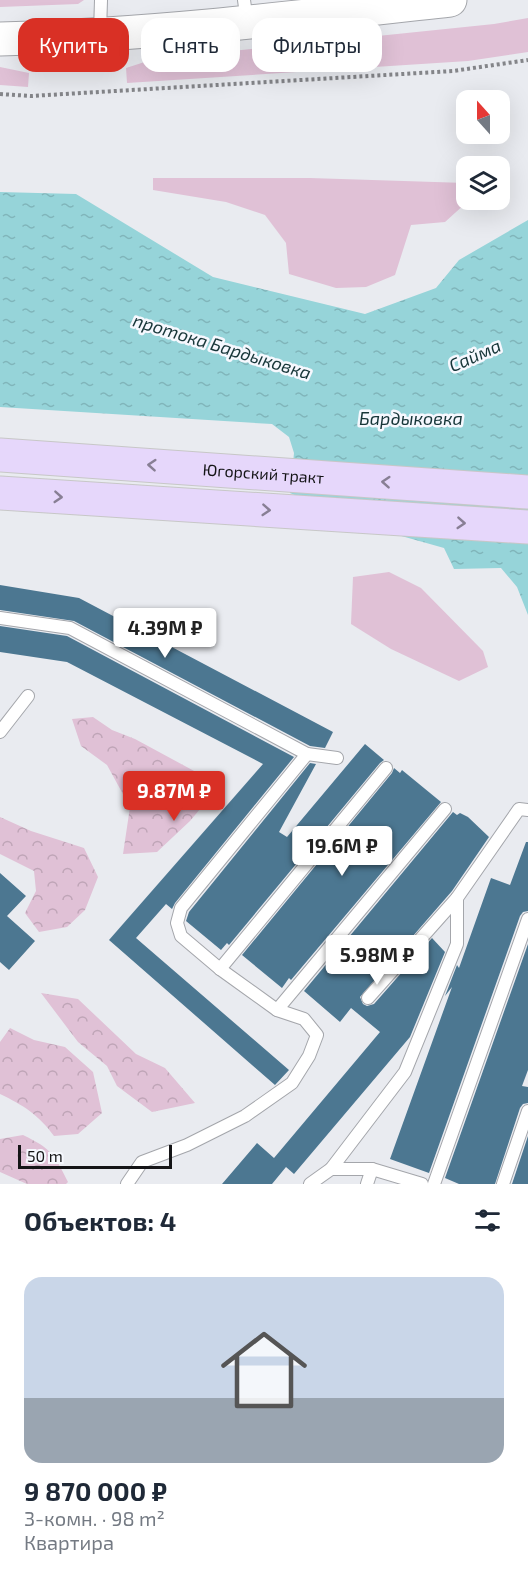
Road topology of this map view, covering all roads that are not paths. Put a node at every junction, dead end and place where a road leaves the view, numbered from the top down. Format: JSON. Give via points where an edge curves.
{"nodes":[{"id":1,"x":101,"y":0,"type":"edge"},
{"id":2,"x":450,"y":0,"type":"edge"},
{"id":3,"x":246,"y":12,"type":"edge"},
{"id":4,"x":100,"y":18,"type":"edge"},
{"id":5,"x":129,"y":30,"type":"edge"},
{"id":6,"x":18,"y":38,"type":"edge"},
{"id":7,"x":0,"y":39,"type":"edge"},
{"id":8,"x":0,"y":455,"type":"edge"},
{"id":9,"x":528,"y":492,"type":"edge"},
{"id":10,"x":0,"y":493,"type":"edge"},
{"id":11,"x":528,"y":527,"type":"edge"},
{"id":12,"x":0,"y":618,"type":"edge"},
{"id":13,"x":28,"y":696,"type":"dead end"},
{"id":14,"x":0,"y":732,"type":"edge"},
{"id":15,"x":307,"y":754,"type":"junction"},
{"id":16,"x":337,"y":758,"type":"dead end"},
{"id":17,"x":386,"y":768,"type":"dead end"},
{"id":18,"x":445,"y":809,"type":"dead end"},
{"id":19,"x":528,"y":810,"type":"edge"},
{"id":20,"x":457,"y":898,"type":"junction"},
{"id":21,"x":528,"y":919,"type":"edge"},
{"id":22,"x":220,"y":969,"type":"junction"},
{"id":23,"x":368,"y":998,"type":"dead end"},
{"id":24,"x":277,"y":1010,"type":"junction"},
{"id":25,"x":528,"y":1111,"type":"edge"},
{"id":26,"x":331,"y":1169,"type":"junction"},
{"id":27,"x":372,"y":1169,"type":"junction"},
{"id":28,"x":127,"y":1184,"type":"edge"},
{"id":29,"x":310,"y":1184,"type":"edge"},
{"id":30,"x":367,"y":1184,"type":"edge"},
{"id":31,"x":422,"y":1184,"type":"edge"},
{"id":32,"x":434,"y":1184,"type":"edge"},
{"id":33,"x":503,"y":1184,"type":"edge"}],
"edges":[{"from":1,"to":4,"type":"lane"},
{"from":2,"to":3,"type":"main road"},
{"from":3,"to":5,"type":"main road"},
{"from":6,"to":7,"type":"main road"},
{"from":9,"to":8,"type":"main road","name":"Югорский тракт","one_way":true},
{"from":10,"to":11,"type":"main road","one_way":true},
{"from":12,"to":15,"type":"lane","via":[[70,628]]},
{"from":13,"to":14,"type":"lane"},
{"from":15,"to":16,"type":"lane"},
{"from":15,"to":22,"type":"lane","via":[[181,908],[177,923],[181,936]]},
{"from":17,"to":22,"type":"lane"},
{"from":18,"to":24,"type":"lane"},
{"from":19,"to":20,"type":"lane","via":[[519,809]]},
{"from":20,"to":23,"type":"lane"},
{"from":20,"to":26,"type":"lane","via":[[457,944],[405,1072]]},
{"from":21,"to":32,"type":"lane"},
{"from":22,"to":24,"type":"lane"},
{"from":24,"to":28,"type":"lane","via":[[304,1019],[318,1035],[292,1083],[245,1116],[142,1162]]},
{"from":25,"to":33,"type":"lane"},
{"from":26,"to":27,"type":"lane"},
{"from":26,"to":29,"type":"lane"},
{"from":27,"to":30,"type":"lane"},
{"from":27,"to":31,"type":"lane"}]}
